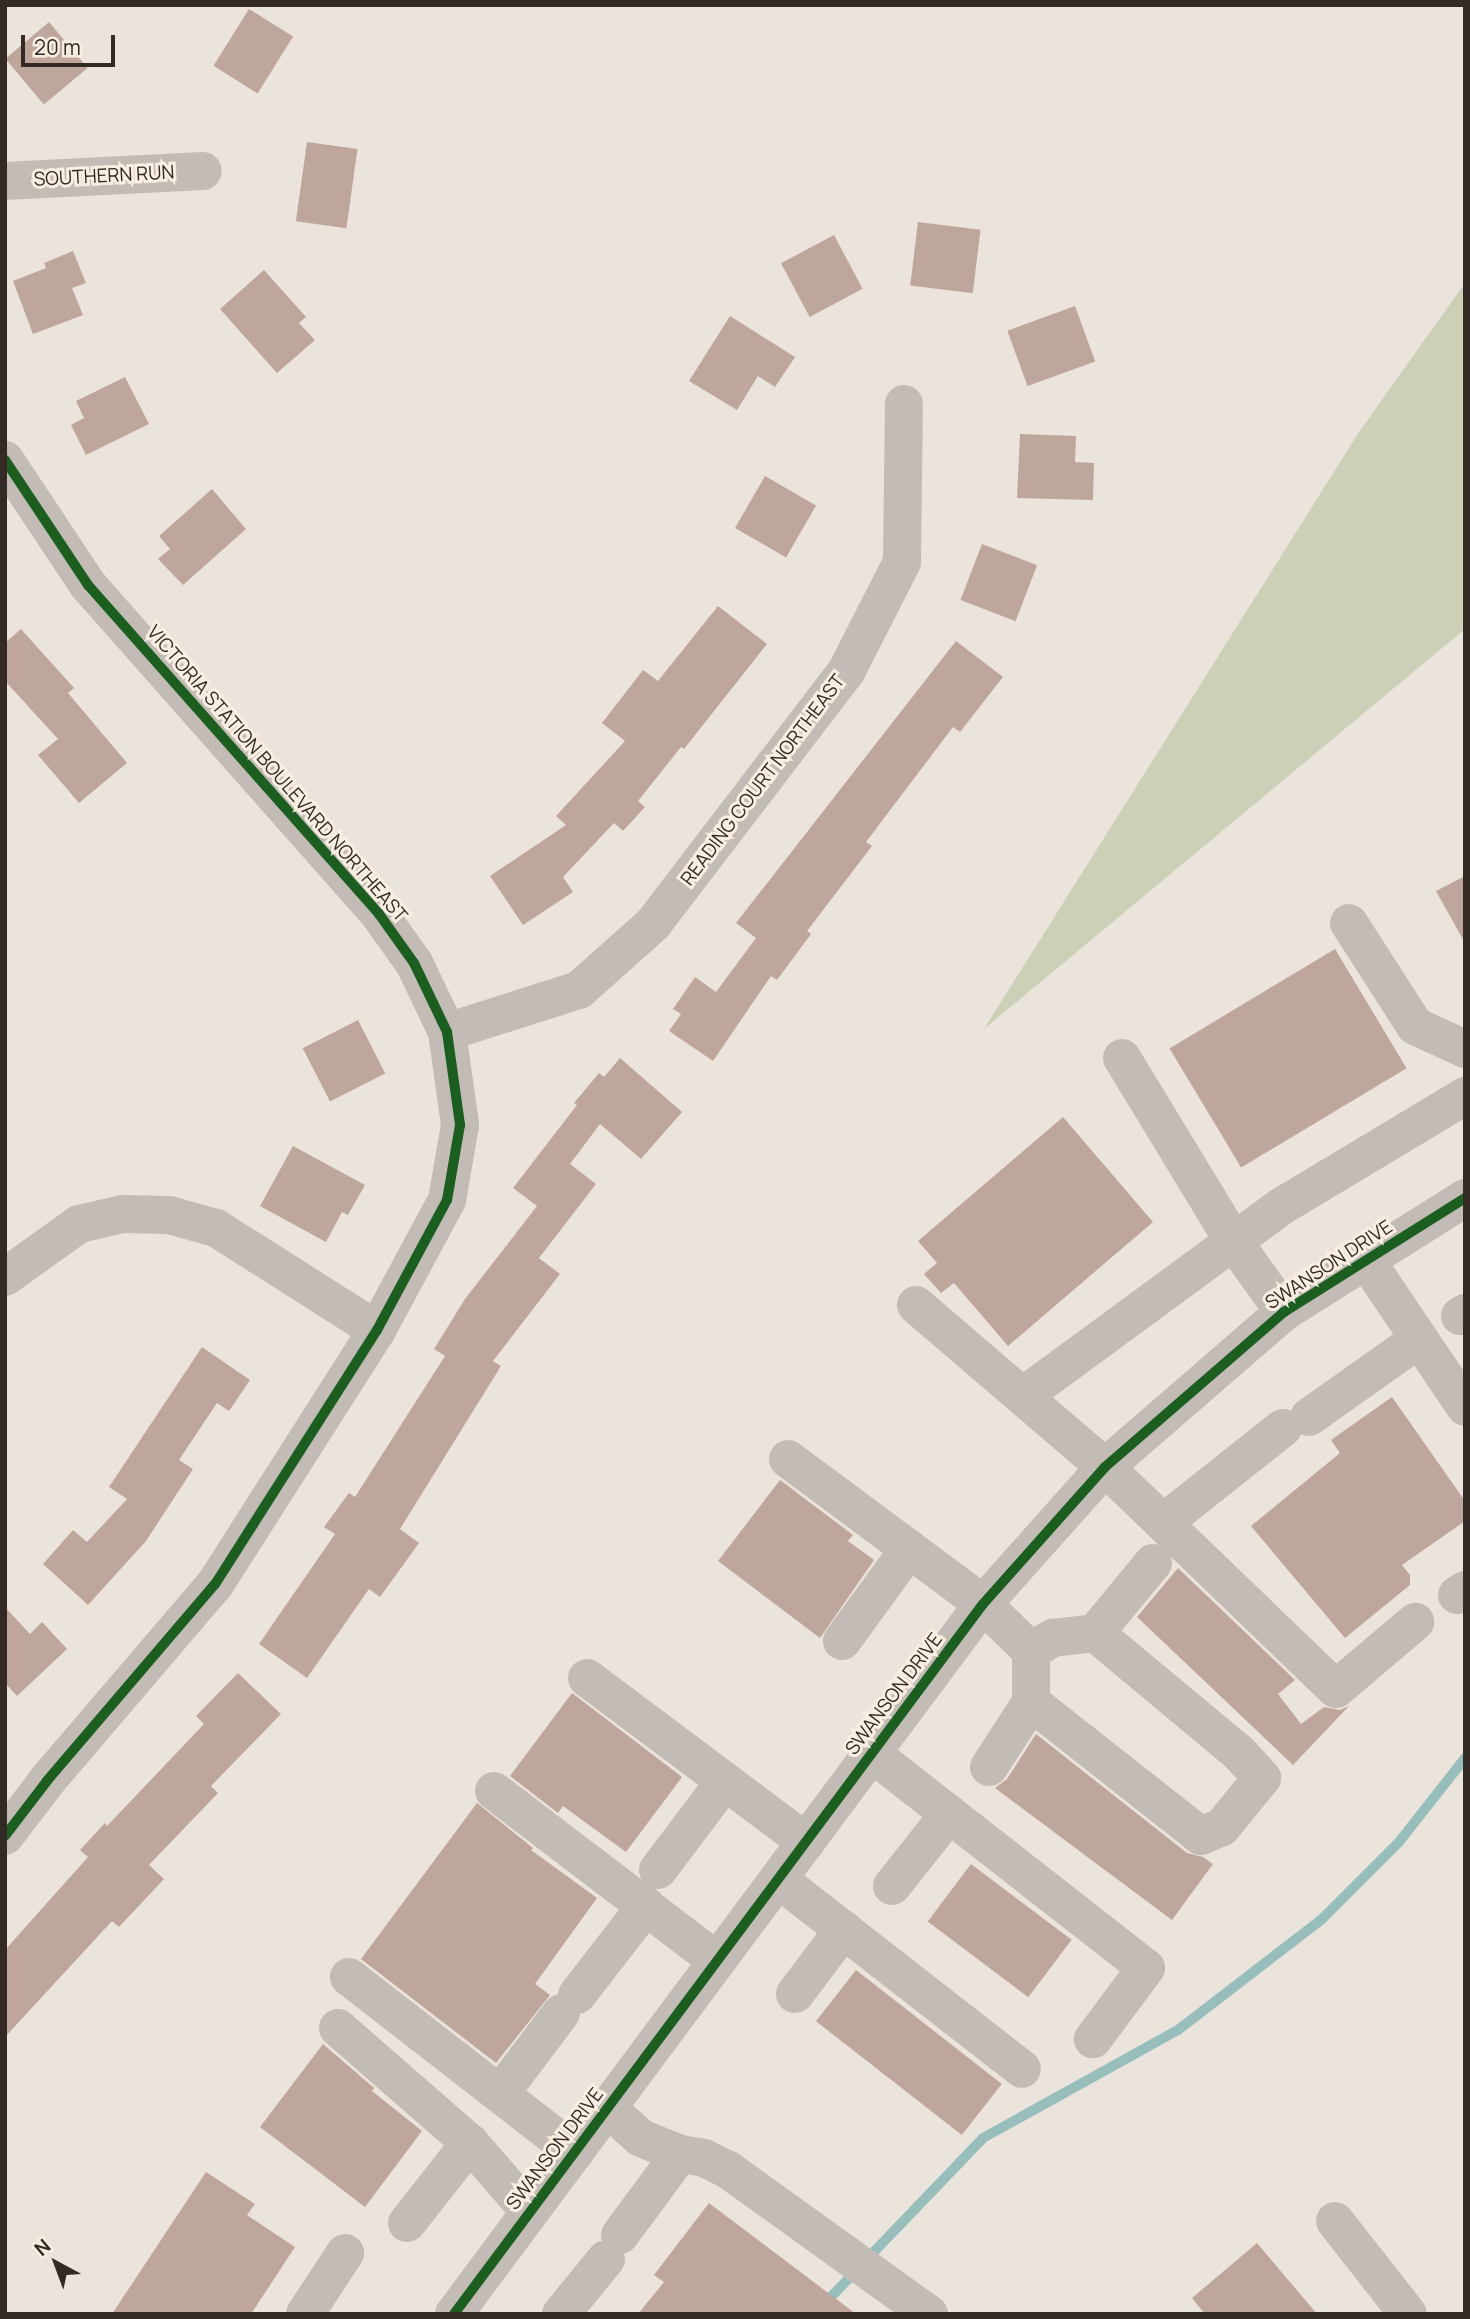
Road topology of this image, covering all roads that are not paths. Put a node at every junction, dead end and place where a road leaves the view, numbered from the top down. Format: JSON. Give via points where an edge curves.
{"nodes":[{"id":1,"x":203,"y":171,"type":"dead end"},
{"id":2,"x":5,"y":181,"type":"edge"},
{"id":3,"x":904,"y":404,"type":"dead end"},
{"id":4,"x":5,"y":460,"type":"edge"},
{"id":5,"x":1349,"y":923,"type":"dead end"},
{"id":6,"x":447,"y":1032,"type":"junction"},
{"id":7,"x":1465,"y":1049,"type":"edge"},
{"id":8,"x":1122,"y":1058,"type":"dead end"},
{"id":9,"x":1465,"y":1096,"type":"edge"},
{"id":10,"x":1465,"y":1198,"type":"edge"},
{"id":11,"x":1234,"y":1242,"type":"junction"},
{"id":12,"x":1366,"y":1260,"type":"junction"},
{"id":13,"x":5,"y":1277,"type":"edge"},
{"id":14,"x":916,"y":1305,"type":"dead end"},
{"id":15,"x":1284,"y":1312,"type":"junction"},
{"id":16,"x":377,"y":1330,"type":"junction"},
{"id":17,"x":1419,"y":1339,"type":"junction"},
{"id":18,"x":1023,"y":1396,"type":"junction"},
{"id":19,"x":1465,"y":1407,"type":"edge"},
{"id":20,"x":788,"y":1459,"type":"dead end"},
{"id":21,"x":1105,"y":1467,"type":"junction"},
{"id":22,"x":1163,"y":1522,"type":"junction"},
{"id":23,"x":908,"y":1549,"type":"junction"},
{"id":24,"x":1153,"y":1563,"type":"dead end"},
{"id":25,"x":983,"y":1604,"type":"junction"},
{"id":26,"x":1415,"y":1622,"type":"dead end"},
{"id":27,"x":1095,"y":1633,"type":"junction"},
{"id":28,"x":842,"y":1641,"type":"dead end"},
{"id":29,"x":1031,"y":1651,"type":"junction"},
{"id":30,"x":587,"y":1678,"type":"dead end"},
{"id":31,"x":1031,"y":1702,"type":"junction"},
{"id":32,"x":872,"y":1753,"type":"junction"},
{"id":33,"x":989,"y":1767,"type":"dead end"},
{"id":34,"x":725,"y":1781,"type":"junction"},
{"id":35,"x":494,"y":1791,"type":"dead end"},
{"id":36,"x":949,"y":1814,"type":"junction"},
{"id":37,"x":5,"y":1836,"type":"edge"},
{"id":38,"x":806,"y":1842,"type":"junction"},
{"id":39,"x":658,"y":1870,"type":"dead end"},
{"id":40,"x":778,"y":1879,"type":"junction"},
{"id":41,"x":892,"y":1886,"type":"dead end"},
{"id":42,"x":646,"y":1906,"type":"junction"},
{"id":43,"x":844,"y":1929,"type":"junction"},
{"id":44,"x":717,"y":1961,"type":"junction"},
{"id":45,"x":349,"y":1977,"type":"dead end"},
{"id":46,"x":795,"y":1994,"type":"dead end"},
{"id":47,"x":338,"y":2028,"type":"dead end"},
{"id":48,"x":1093,"y":2039,"type":"dead end"},
{"id":49,"x":1022,"y":2069,"type":"dead end"},
{"id":50,"x":500,"y":2094,"type":"junction"},
{"id":51,"x":607,"y":2108,"type":"junction"},
{"id":52,"x":470,"y":2143,"type":"junction"},
{"id":53,"x":575,"y":2152,"type":"junction"},
{"id":54,"x":680,"y":2154,"type":"junction"},
{"id":55,"x":530,"y":2212,"type":"junction"},
{"id":56,"x":1335,"y":2221,"type":"dead end"},
{"id":57,"x":407,"y":2223,"type":"dead end"},
{"id":58,"x":345,"y":2253,"type":"dead end"},
{"id":59,"x":306,"y":2314,"type":"edge"},
{"id":60,"x":454,"y":2314,"type":"edge"},
{"id":61,"x":561,"y":2314,"type":"edge"},
{"id":62,"x":929,"y":2314,"type":"edge"},
{"id":63,"x":1408,"y":2314,"type":"edge"}],
"edges":[{"from":1,"to":2,"type":"street","name":"SOUTHERN RUN"},
{"from":3,"to":6,"type":"street","name":"READING COURT NORTHEAST","via":[[902,562],[846,672],[653,924],[579,990]]},
{"from":4,"to":6,"type":"street","name":"VICTORIA STATION BOULEVARD NORTHEAST","via":[[88,585],[379,914],[414,963]]},
{"from":5,"to":7,"type":"street","via":[[1415,1026]]},
{"from":6,"to":16,"type":"street","name":"VICTORIA STATION BOULEVARD NORTHEAST","via":[[460,1125],[447,1200]]},
{"from":8,"to":11,"type":"street"},
{"from":9,"to":11,"type":"street","via":[[1282,1206]]},
{"from":10,"to":12,"type":"street","name":"SWANSON DRIVE"},
{"from":11,"to":15,"type":"street"},
{"from":11,"to":18,"type":"street"},
{"from":12,"to":15,"type":"street","name":"SWANSON DRIVE"},
{"from":12,"to":17,"type":"street"},
{"from":13,"to":16,"type":"street","via":[[79,1224],[123,1214],[169,1215],[216,1228]]},
{"from":14,"to":18,"type":"street"},
{"from":15,"to":21,"type":"street","name":"SWANSON DRIVE"},
{"from":16,"to":37,"type":"street","name":"VICTORIA STATION BOULEVARD NORTHEAST","via":[[215,1584]]},
{"from":17,"to":19,"type":"street"},
{"from":17,"to":22,"type":"street","via":[[1296,1422]]},
{"from":18,"to":21,"type":"street"},
{"from":20,"to":23,"type":"street"},
{"from":21,"to":22,"type":"street"},
{"from":21,"to":25,"type":"street","name":"SWANSON DRIVE"},
{"from":22,"to":26,"type":"street","via":[[1336,1689]]},
{"from":23,"to":25,"type":"street"},
{"from":23,"to":28,"type":"street"},
{"from":24,"to":27,"type":"street"},
{"from":25,"to":29,"type":"street"},
{"from":25,"to":32,"type":"street","name":"SWANSON DRIVE"},
{"from":27,"to":29,"type":"street","via":[[1053,1638]]},
{"from":27,"to":31,"type":"street","via":[[1239,1753],[1262,1778],[1222,1827],[1201,1836]]},
{"from":29,"to":31,"type":"street"},
{"from":30,"to":34,"type":"street"},
{"from":31,"to":33,"type":"street"},
{"from":32,"to":36,"type":"street"},
{"from":32,"to":38,"type":"street","name":"SWANSON DRIVE"},
{"from":34,"to":38,"type":"street"},
{"from":34,"to":39,"type":"street"},
{"from":35,"to":42,"type":"street"},
{"from":36,"to":41,"type":"street"},
{"from":36,"to":48,"type":"street","via":[[1146,1968]]},
{"from":38,"to":40,"type":"street","name":"SWANSON DRIVE"},
{"from":40,"to":43,"type":"street"},
{"from":40,"to":44,"type":"street","name":"SWANSON DRIVE"},
{"from":42,"to":44,"type":"street"},
{"from":42,"to":50,"type":"street"},
{"from":43,"to":46,"type":"street"},
{"from":43,"to":49,"type":"street"},
{"from":44,"to":51,"type":"street","name":"SWANSON DRIVE"},
{"from":45,"to":50,"type":"street"},
{"from":47,"to":52,"type":"street"},
{"from":50,"to":53,"type":"street"},
{"from":51,"to":53,"type":"street","name":"SWANSON DRIVE"},
{"from":51,"to":54,"type":"street","via":[[641,2138]]},
{"from":52,"to":55,"type":"street"},
{"from":52,"to":57,"type":"street"},
{"from":53,"to":55,"type":"street","name":"SWANSON DRIVE"},
{"from":54,"to":61,"type":"street"},
{"from":54,"to":62,"type":"street","via":[[727,2168]]},
{"from":55,"to":60,"type":"street","name":"SWANSON DRIVE"},
{"from":56,"to":63,"type":"street"},
{"from":58,"to":59,"type":"street"}]}
